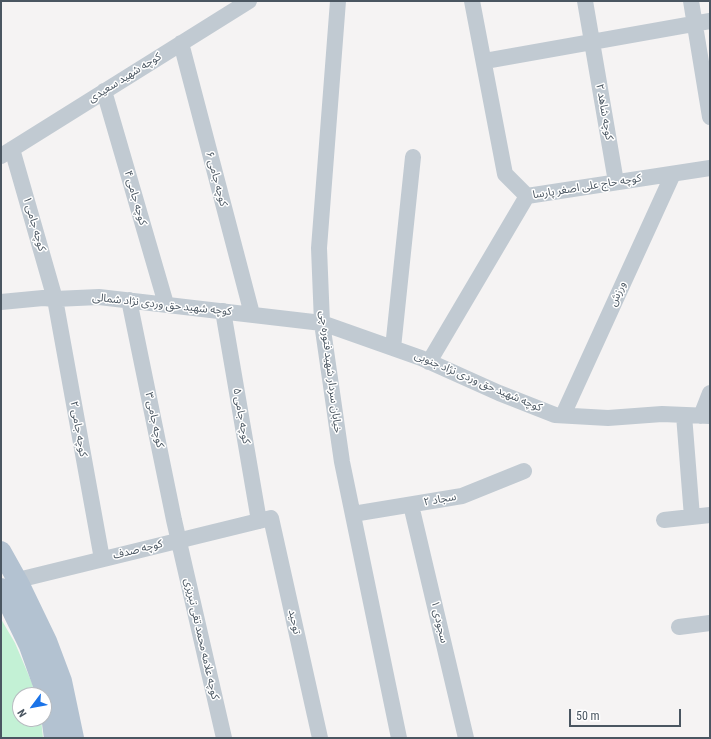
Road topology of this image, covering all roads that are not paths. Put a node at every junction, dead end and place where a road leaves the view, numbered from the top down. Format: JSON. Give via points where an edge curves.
{"nodes":[{"id":1,"x":249,"y":1,"type":"edge"},
{"id":2,"x":338,"y":1,"type":"edge"},
{"id":3,"x":472,"y":1,"type":"edge"},
{"id":4,"x":585,"y":1,"type":"edge"},
{"id":5,"x":691,"y":1,"type":"edge"},
{"id":6,"x":710,"y":21,"type":"edge"},
{"id":7,"x":694,"y":24,"type":"junction"},
{"id":8,"x":592,"y":42,"type":"junction"},
{"id":9,"x":181,"y":43,"type":"junction"},
{"id":10,"x":485,"y":61,"type":"junction"},
{"id":11,"x":104,"y":91,"type":"junction"},
{"id":12,"x":710,"y":117,"type":"edge"},
{"id":13,"x":6,"y":153,"type":"edge"},
{"id":14,"x":413,"y":157,"type":"dead end"},
{"id":15,"x":710,"y":168,"type":"edge"},
{"id":16,"x":673,"y":174,"type":"junction"},
{"id":17,"x":616,"y":182,"type":"junction"},
{"id":18,"x":527,"y":196,"type":"junction"},
{"id":19,"x":56,"y":299,"type":"junction"},
{"id":20,"x":129,"y":300,"type":"junction"},
{"id":21,"x":1,"y":302,"type":"edge"},
{"id":22,"x":166,"y":304,"type":"junction"},
{"id":23,"x":223,"y":311,"type":"junction"},
{"id":24,"x":252,"y":314,"type":"junction"},
{"id":25,"x":322,"y":323,"type":"junction"},
{"id":26,"x":393,"y":348,"type":"junction"},
{"id":27,"x":429,"y":362,"type":"junction"},
{"id":28,"x":710,"y":393,"type":"edge"},
{"id":29,"x":563,"y":415,"type":"junction"},
{"id":30,"x":684,"y":415,"type":"junction"},
{"id":31,"x":706,"y":416,"type":"edge"},
{"id":32,"x":524,"y":472,"type":"dead end"},
{"id":33,"x":412,"y":505,"type":"junction"},
{"id":34,"x":352,"y":514,"type":"junction"},
{"id":35,"x":710,"y":515,"type":"edge"},
{"id":36,"x":692,"y":517,"type":"junction"},
{"id":37,"x":664,"y":520,"type":"dead end"},
{"id":38,"x":259,"y":521,"type":"junction"},
{"id":39,"x":178,"y":540,"type":"junction"},
{"id":40,"x":1,"y":551,"type":"edge"},
{"id":41,"x":102,"y":559,"type":"junction"},
{"id":42,"x":9,"y":584,"type":"edge"},
{"id":43,"x":710,"y":623,"type":"edge"},
{"id":44,"x":679,"y":627,"type":"dead end"},
{"id":45,"x":54,"y":738,"type":"edge"},
{"id":46,"x":74,"y":738,"type":"edge"},
{"id":47,"x":224,"y":738,"type":"edge"},
{"id":48,"x":320,"y":738,"type":"edge"},
{"id":49,"x":399,"y":738,"type":"edge"},
{"id":50,"x":466,"y":738,"type":"edge"}],
"edges":[{"from":1,"to":9,"type":"street","name":"کوچه شهید سعیدی"},
{"from":2,"to":25,"type":"street","name":"خیابان سردار شهید فتوره چی","via":[[319,248]]},
{"from":3,"to":10,"type":"street","name":"کوچه حاج علی اصغر پارسا"},
{"from":4,"to":8,"type":"street","name":"کوچه شاهد ۲"},
{"from":5,"to":7,"type":"street"},
{"from":6,"to":7,"type":"street"},
{"from":7,"to":8,"type":"street"},
{"from":7,"to":12,"type":"street"},
{"from":8,"to":10,"type":"street"},
{"from":8,"to":17,"type":"street","name":"کوچه شاهد ۲"},
{"from":9,"to":11,"type":"street","name":"کوچه شهید سعیدی"},
{"from":9,"to":24,"type":"street","name":"کوچه جامی ۶"},
{"from":10,"to":18,"type":"street","name":"کوچه حاج علی اصغر پارسا","via":[[505,174]]},
{"from":11,"to":13,"type":"street","name":"کوچه شهید سعیدی"},
{"from":11,"to":22,"type":"street","name":"کوچه جامی ۴"},
{"from":13,"to":19,"type":"street","name":"کوچه جامی ۱"},
{"from":14,"to":26,"type":"street"},
{"from":15,"to":16,"type":"street","name":"کوچه حاج علی اصغر پارسا"},
{"from":16,"to":17,"type":"street","name":"کوچه حاج علی اصغر پارسا"},
{"from":16,"to":29,"type":"street","name":"ورزش"},
{"from":17,"to":18,"type":"street","name":"کوچه حاج علی اصغر پارسا"},
{"from":18,"to":27,"type":"street"},
{"from":19,"to":20,"type":"street","name":"کوچه شهید حق وردی نژاد شمالی","via":[[99,297]]},
{"from":19,"to":21,"type":"street","name":"کوچه شهید حق وردی نژاد شمالی"},
{"from":19,"to":41,"type":"street","name":"کوچه جامی ۲"},
{"from":20,"to":22,"type":"street","name":"کوچه شهید حق وردی نژاد شمالی"},
{"from":20,"to":39,"type":"street","name":"کوچه جامی ۳"},
{"from":22,"to":23,"type":"street","name":"کوچه شهید حق وردی نژاد شمالی"},
{"from":23,"to":24,"type":"street","name":"کوچه شهید حق وردی نژاد شمالی"},
{"from":23,"to":38,"type":"street","name":"کوچه جامی ۵"},
{"from":24,"to":25,"type":"street","name":"کوچه شهید حق وردی نژاد شمالی"},
{"from":25,"to":26,"type":"street","name":"کوچه شهید حق وردی نژاد جنوبی"},
{"from":25,"to":34,"type":"street","name":"خیابان سردار شهید فتوره چی"},
{"from":26,"to":27,"type":"street","name":"کوچه شهید حق وردی نژاد جنوبی"},
{"from":27,"to":29,"type":"street","name":"کوچه شهید حق وردی نژاد جنوبی","via":[[499,393]]},
{"from":28,"to":31,"type":"street"},
{"from":29,"to":30,"type":"street","name":"کوچه شهید حق وردی نژاد جنوبی","via":[[608,418]]},
{"from":30,"to":31,"type":"street","name":"کوچه شهید حق وردی نژاد جنوبی"},
{"from":30,"to":36,"type":"street"},
{"from":32,"to":33,"type":"street","name":"سجاد ۲","via":[[462,496]]},
{"from":33,"to":34,"type":"street","name":"سجاد ۲"},
{"from":33,"to":50,"type":"street","name":"سجودی ۱"},
{"from":34,"to":49,"type":"street","name":"خیابان سردار شهید فتوره چی"},
{"from":35,"to":36,"type":"street"},
{"from":36,"to":37,"type":"street"},
{"from":38,"to":39,"type":"street","name":"کوچه صدف"},
{"from":38,"to":48,"type":"street","name":"توحید","via":[[271,518]]},
{"from":39,"to":41,"type":"street","name":"کوچه صدف"},
{"from":39,"to":47,"type":"street","name":"کوچه علامه محمد تقی تبریزی"},
{"from":40,"to":42,"type":"main road"},
{"from":41,"to":42,"type":"street","name":"کوچه صدف"},
{"from":42,"to":45,"type":"main road","via":[[41,679]]},
{"from":42,"to":46,"type":"main road","via":[[47,641],[62,681]]},
{"from":43,"to":44,"type":"street"}]}
